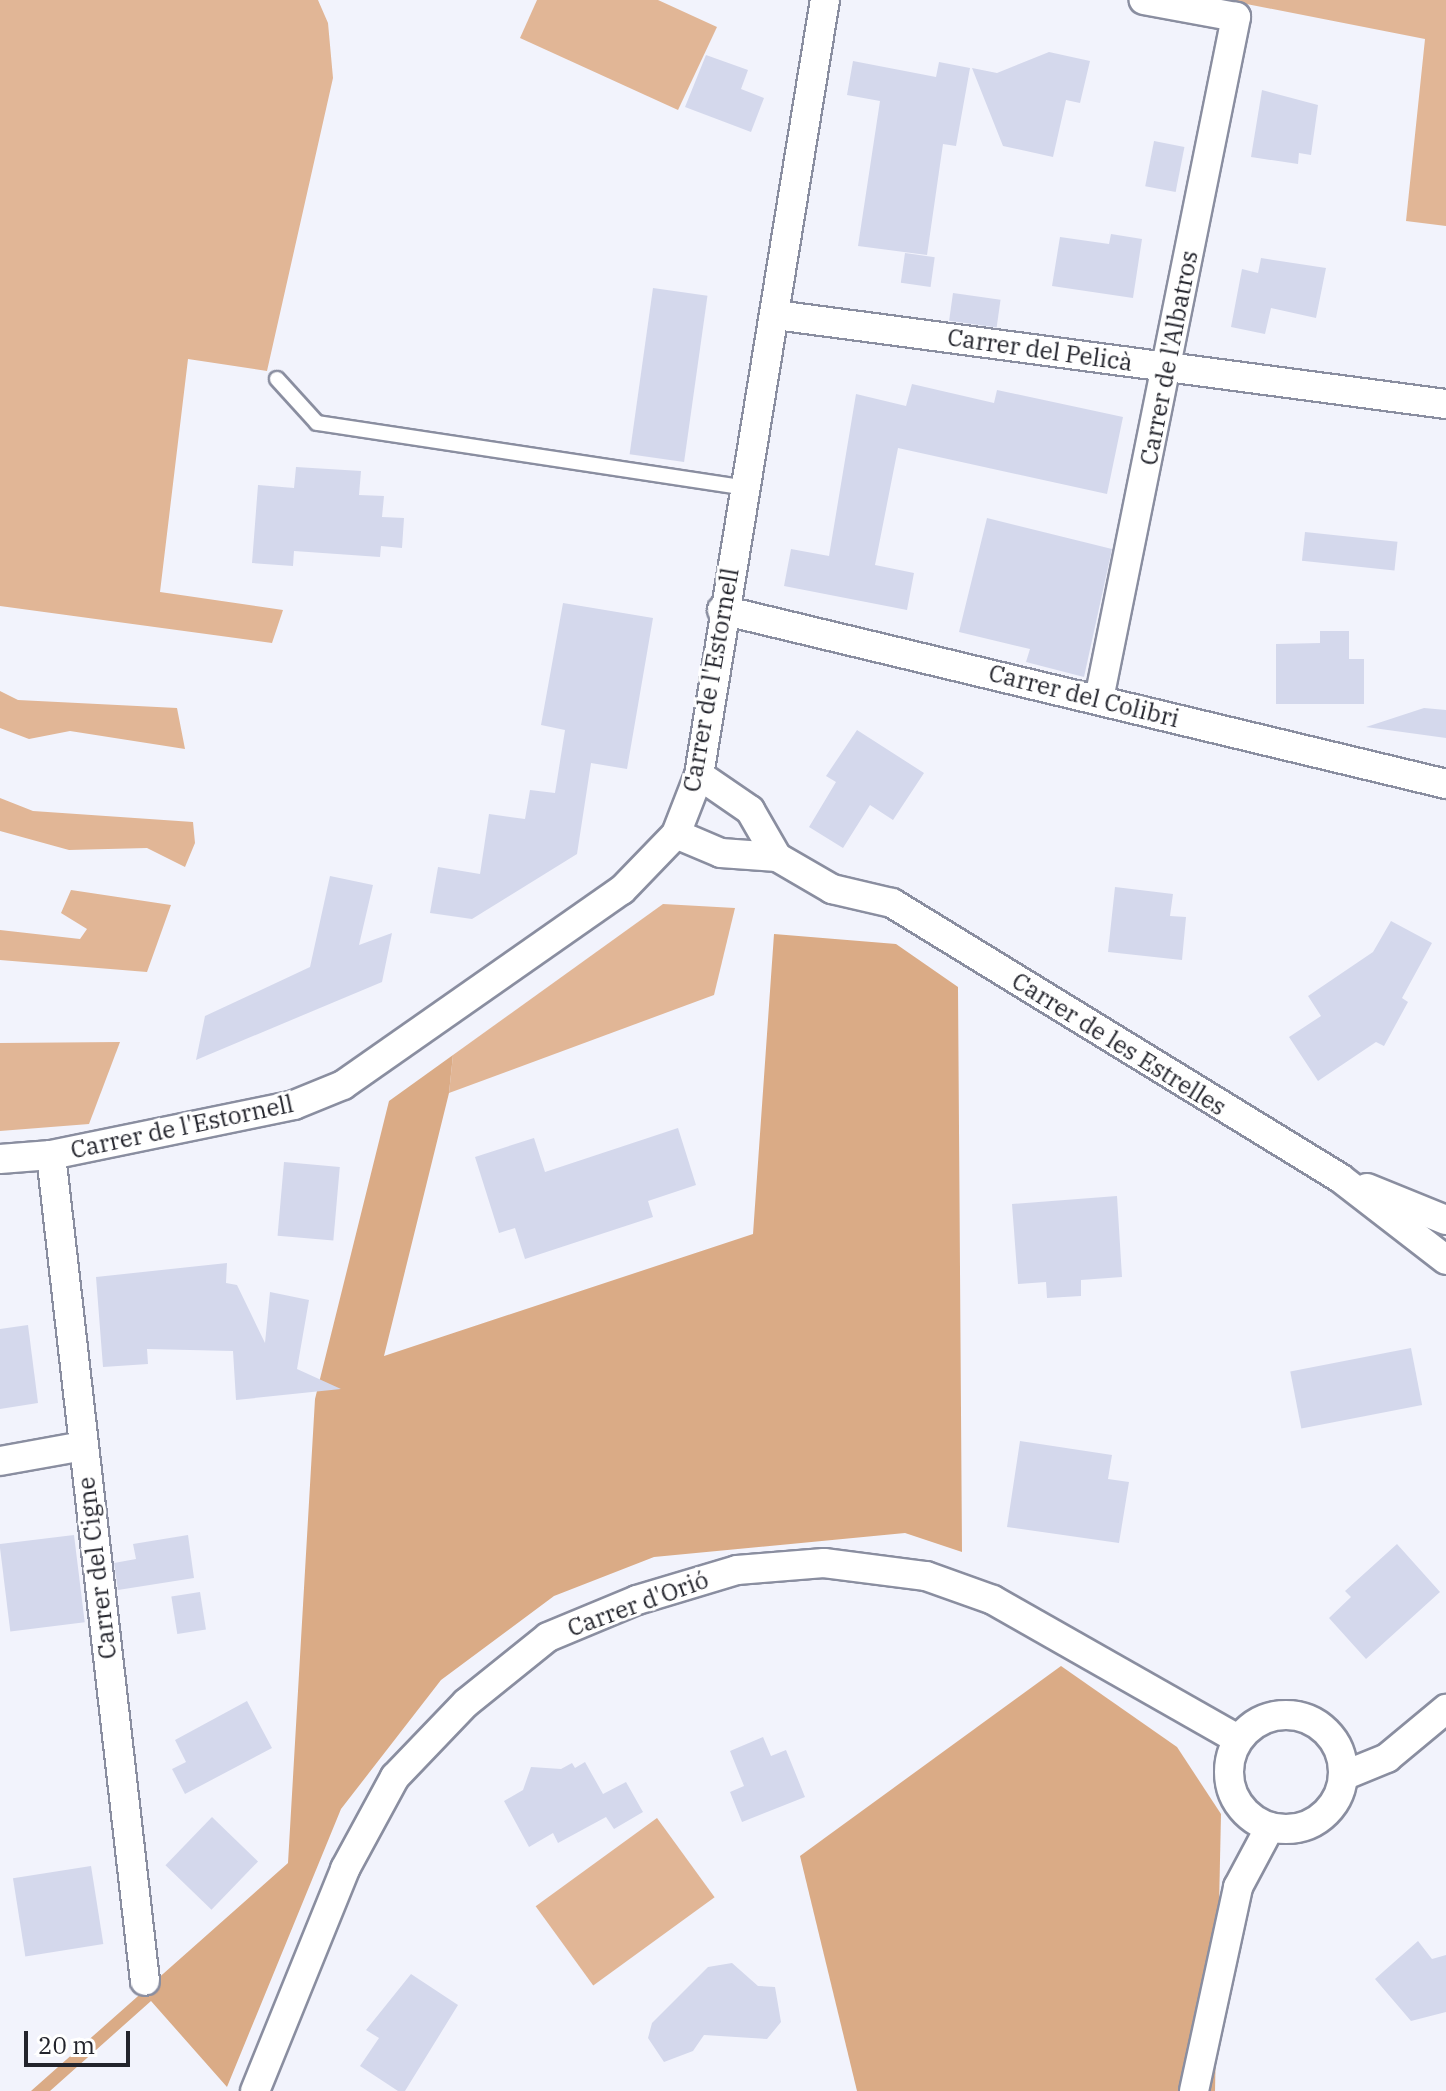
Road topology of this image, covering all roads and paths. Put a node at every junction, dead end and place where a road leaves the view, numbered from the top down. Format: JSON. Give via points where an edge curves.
{"nodes":[{"id":1,"x":825,"y":0,"type":"edge"},
{"id":2,"x":1144,"y":0,"type":"edge"},
{"id":3,"x":776,"y":315,"type":"junction"},
{"id":4,"x":1168,"y":367,"type":"junction"},
{"id":5,"x":277,"y":379,"type":"dead end"},
{"id":6,"x":1446,"y":404,"type":"edge"},
{"id":7,"x":745,"y":488,"type":"junction"},
{"id":8,"x":722,"y":610,"type":"junction"},
{"id":9,"x":1099,"y":699,"type":"junction"},
{"id":10,"x":699,"y":775,"type":"junction"},
{"id":11,"x":1446,"y":784,"type":"edge"},
{"id":12,"x":676,"y":834,"type":"junction"},
{"id":13,"x":777,"y":857,"type":"junction"},
{"id":14,"x":51,"y":1155,"type":"junction"},
{"id":15,"x":0,"y":1159,"type":"edge"},
{"id":16,"x":1340,"y":1178,"type":"junction"},
{"id":17,"x":1446,"y":1220,"type":"edge"},
{"id":18,"x":1446,"y":1260,"type":"edge"},
{"id":19,"x":83,"y":1446,"type":"junction"},
{"id":20,"x":0,"y":1461,"type":"edge"},
{"id":21,"x":1446,"y":1709,"type":"edge"},
{"id":22,"x":1238,"y":1739,"type":"junction"},
{"id":23,"x":1343,"y":1776,"type":"junction"},
{"id":24,"x":1270,"y":1827,"type":"junction"},
{"id":25,"x":145,"y":1981,"type":"dead end"},
{"id":26,"x":255,"y":2091,"type":"edge"},
{"id":27,"x":1194,"y":2091,"type":"edge"}],
"edges":[{"from":1,"to":3,"type":"street","name":"Carrer de l'Estornell"},
{"from":2,"to":4,"type":"street","name":"Carrer de l'Albatros","via":[[1236,17]]},
{"from":3,"to":4,"type":"street","name":"Carrer del Pelicà"},
{"from":3,"to":7,"type":"street","name":"Carrer de l'Estornell"},
{"from":4,"to":6,"type":"street","name":"Carrer del Pelicà"},
{"from":4,"to":9,"type":"street","name":"Carrer de l'Albatros"},
{"from":5,"to":7,"type":"lane","via":[[317,423]]},
{"from":7,"to":8,"type":"street","name":"Carrer de l'Estornell"},
{"from":8,"to":9,"type":"street","name":"Carrer del Colibri"},
{"from":8,"to":10,"type":"street","name":"Carrer de l'Estornell"},
{"from":9,"to":11,"type":"street","name":"Carrer del Colibri"},
{"from":10,"to":12,"type":"street","name":"Carrer de l'Estornell"},
{"from":10,"to":13,"type":"street","name":"Carrer de les Estrelles","via":[[750,810]]},
{"from":12,"to":13,"type":"street","name":"Carrer de les Estrelles","via":[[721,853]]},
{"from":12,"to":14,"type":"street","name":"Carrer de l'Estornell","via":[[622,890],[343,1085],[294,1105]]},
{"from":13,"to":16,"type":"street","name":"Carrer de les Estrelles","via":[[832,889],[892,903]]},
{"from":14,"to":15,"type":"street","name":"Carrer de l'Estornell"},
{"from":14,"to":19,"type":"street","name":"Carrer del Cigne"},
{"from":16,"to":17,"type":"street"},
{"from":16,"to":18,"type":"street","name":"Carrer de les Estrelles"},
{"from":19,"to":20,"type":"street"},
{"from":19,"to":25,"type":"street","name":"Carrer del Cigne"},
{"from":21,"to":23,"type":"street","via":[[1387,1758]]},
{"from":22,"to":23,"type":"street","via":[[1268,1717],[1305,1717],[1334,1740]]},
{"from":22,"to":24,"type":"street","via":[[1230,1756],[1231,1791],[1240,1807]]},
{"from":22,"to":26,"type":"street","name":"Carrer d'Orió","via":[[993,1600],[926,1576],[824,1563],[737,1570],[637,1600],[548,1637],[466,1703],[395,1777],[345,1869]]},
{"from":23,"to":24,"type":"street","via":[[1340,1792],[1319,1819]]},
{"from":24,"to":27,"type":"street","via":[[1238,1887]]}]}
